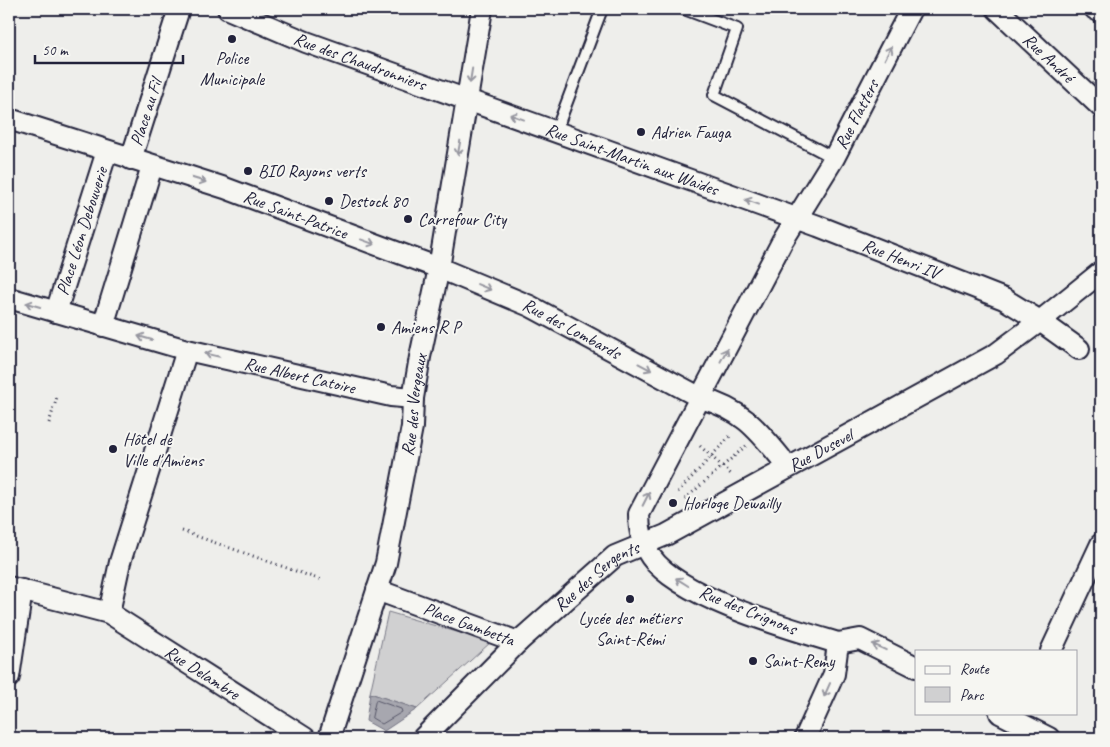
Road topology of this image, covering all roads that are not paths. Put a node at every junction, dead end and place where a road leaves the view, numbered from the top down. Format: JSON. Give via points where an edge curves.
{"nodes":[{"id":1,"x":179,"y":9,"type":"edge"},
{"id":2,"x":228,"y":9,"type":"edge"},
{"id":3,"x":482,"y":9,"type":"edge"},
{"id":4,"x":602,"y":9,"type":"edge"},
{"id":5,"x":684,"y":9,"type":"edge"},
{"id":6,"x":911,"y":9,"type":"edge"},
{"id":7,"x":997,"y":9,"type":"edge"},
{"id":8,"x":1095,"y":9,"type":"edge"},
{"id":9,"x":1101,"y":12,"type":"edge"},
{"id":10,"x":467,"y":100,"type":"junction"},
{"id":11,"x":1101,"y":107,"type":"edge"},
{"id":12,"x":9,"y":119,"type":"edge"},
{"id":13,"x":556,"y":131,"type":"junction"},
{"id":14,"x":107,"y":151,"type":"junction"},
{"id":15,"x":834,"y":158,"type":"junction"},
{"id":16,"x":131,"y":159,"type":"junction"},
{"id":17,"x":152,"y":166,"type":"junction"},
{"id":18,"x":798,"y":218,"type":"junction"},
{"id":19,"x":439,"y":268,"type":"junction"},
{"id":20,"x":1101,"y":272,"type":"edge"},
{"id":21,"x":9,"y":298,"type":"edge"},
{"id":22,"x":56,"y":312,"type":"junction"},
{"id":23,"x":1040,"y":321,"type":"junction"},
{"id":24,"x":103,"y":326,"type":"junction"},
{"id":25,"x":1079,"y":349,"type":"dead end"},
{"id":26,"x":187,"y":350,"type":"junction"},
{"id":27,"x":413,"y":398,"type":"junction"},
{"id":28,"x":701,"y":398,"type":"junction"},
{"id":29,"x":781,"y":458,"type":"dead end"},
{"id":30,"x":1101,"y":544,"type":"edge"},
{"id":31,"x":644,"y":545,"type":"junction"},
{"id":32,"x":16,"y":589,"type":"edge"},
{"id":33,"x":377,"y":590,"type":"junction"},
{"id":34,"x":109,"y":613,"type":"junction"},
{"id":35,"x":518,"y":642,"type":"junction"},
{"id":36,"x":838,"y":643,"type":"junction"},
{"id":37,"x":1051,"y":650,"type":"edge"},
{"id":38,"x":915,"y":666,"type":"edge"},
{"id":39,"x":9,"y":676,"type":"edge"},
{"id":40,"x":1002,"y":714,"type":"edge"},
{"id":41,"x":1020,"y":724,"type":"edge"},
{"id":42,"x":300,"y":736,"type":"edge"},
{"id":43,"x":329,"y":738,"type":"edge"},
{"id":44,"x":423,"y":738,"type":"edge"},
{"id":45,"x":805,"y":738,"type":"edge"},
{"id":46,"x":1049,"y":738,"type":"edge"}],
"edges":[{"from":1,"to":16,"type":"street","name":"Place au Fil"},
{"from":2,"to":10,"type":"street","name":"Rue des Chaudronniers","via":[[306,42]]},
{"from":3,"to":10,"type":"street","name":"Rue des Vergeaux","one_way":true},
{"from":4,"to":13,"type":"lane"},
{"from":5,"to":15,"type":"lane","via":[[737,29],[714,95]]},
{"from":15,"to":6,"type":"street","name":"Rue Flatters","one_way":true},
{"from":7,"to":11,"type":"street","name":"Rue André"},
{"from":8,"to":9,"type":"street"},
{"from":13,"to":10,"type":"street","name":"Rue Saint-Martin aux Waides","one_way":true},
{"from":10,"to":19,"type":"street","name":"Rue des Vergeaux","one_way":true},
{"from":12,"to":14,"type":"street","name":"Rue Saint-Patrice"},
{"from":18,"to":13,"type":"street","name":"Rue Saint-Martin aux Waides","one_way":true},
{"from":14,"to":16,"type":"street","name":"Rue Saint-Patrice"},
{"from":14,"to":22,"type":"street","name":"Place Léon Debouverie"},
{"from":15,"to":18,"type":"street","name":"Rue Flatters"},
{"from":16,"to":17,"type":"street","name":"Rue Saint-Patrice"},
{"from":17,"to":19,"type":"street","name":"Rue Saint-Patrice","one_way":true,"via":[[225,188]]},
{"from":17,"to":24,"type":"street"},
{"from":18,"to":23,"type":"street","name":"Rue Henri IV","via":[[1004,299]]},
{"from":28,"to":18,"type":"street","name":"Rue des Sergents","one_way":true,"via":[[782,242]]},
{"from":19,"to":27,"type":"street","name":"Rue des Vergeaux"},
{"from":19,"to":28,"type":"street","name":"Rue des Lombards","one_way":true,"via":[[530,306]]},
{"from":20,"to":23,"type":"street","name":"Rue Dusevel"},
{"from":22,"to":21,"type":"street","name":"Place Léon Debouverie","one_way":true},
{"from":22,"to":24,"type":"street","name":"Place Léon Debouverie"},
{"from":23,"to":25,"type":"street","name":"Rue Henri IV"},
{"from":23,"to":31,"type":"street","name":"Rue Dusevel","via":[[996,354]]},
{"from":26,"to":24,"type":"street","name":"Place Léon Debouverie","one_way":true},
{"from":27,"to":26,"type":"street","name":"Rue Albert Catoire","one_way":true,"via":[[391,396]]},
{"from":26,"to":34,"type":"street","via":[[120,562]]},
{"from":27,"to":33,"type":"street","name":"Rue des Vergeaux","via":[[412,427],[386,562]]},
{"from":28,"to":29,"type":"street","via":[[727,406],[753,426]]},
{"from":31,"to":28,"type":"street","name":"Rue des Sergents","one_way":true,"via":[[639,514]]},
{"from":30,"to":37,"type":"street"},
{"from":31,"to":35,"type":"street","name":"Rue des Sergents","via":[[616,556]]},
{"from":36,"to":31,"type":"street","name":"Rue des Crignons","one_way":true,"via":[[757,618],[721,603],[667,572]]},
{"from":32,"to":34,"type":"street","name":"Rue Delambre"},
{"from":32,"to":39,"type":"street"},
{"from":33,"to":35,"type":"street","name":"Place Gambetta"},
{"from":33,"to":43,"type":"street"},
{"from":34,"to":42,"type":"street","name":"Rue Delambre"},
{"from":35,"to":44,"type":"street","name":"Place Gambetta"},
{"from":38,"to":36,"type":"street","one_way":true,"via":[[860,639]]},
{"from":36,"to":45,"type":"street","one_way":true,"via":[[834,674]]},
{"from":40,"to":41,"type":"street"},
{"from":41,"to":46,"type":"street"}]}
